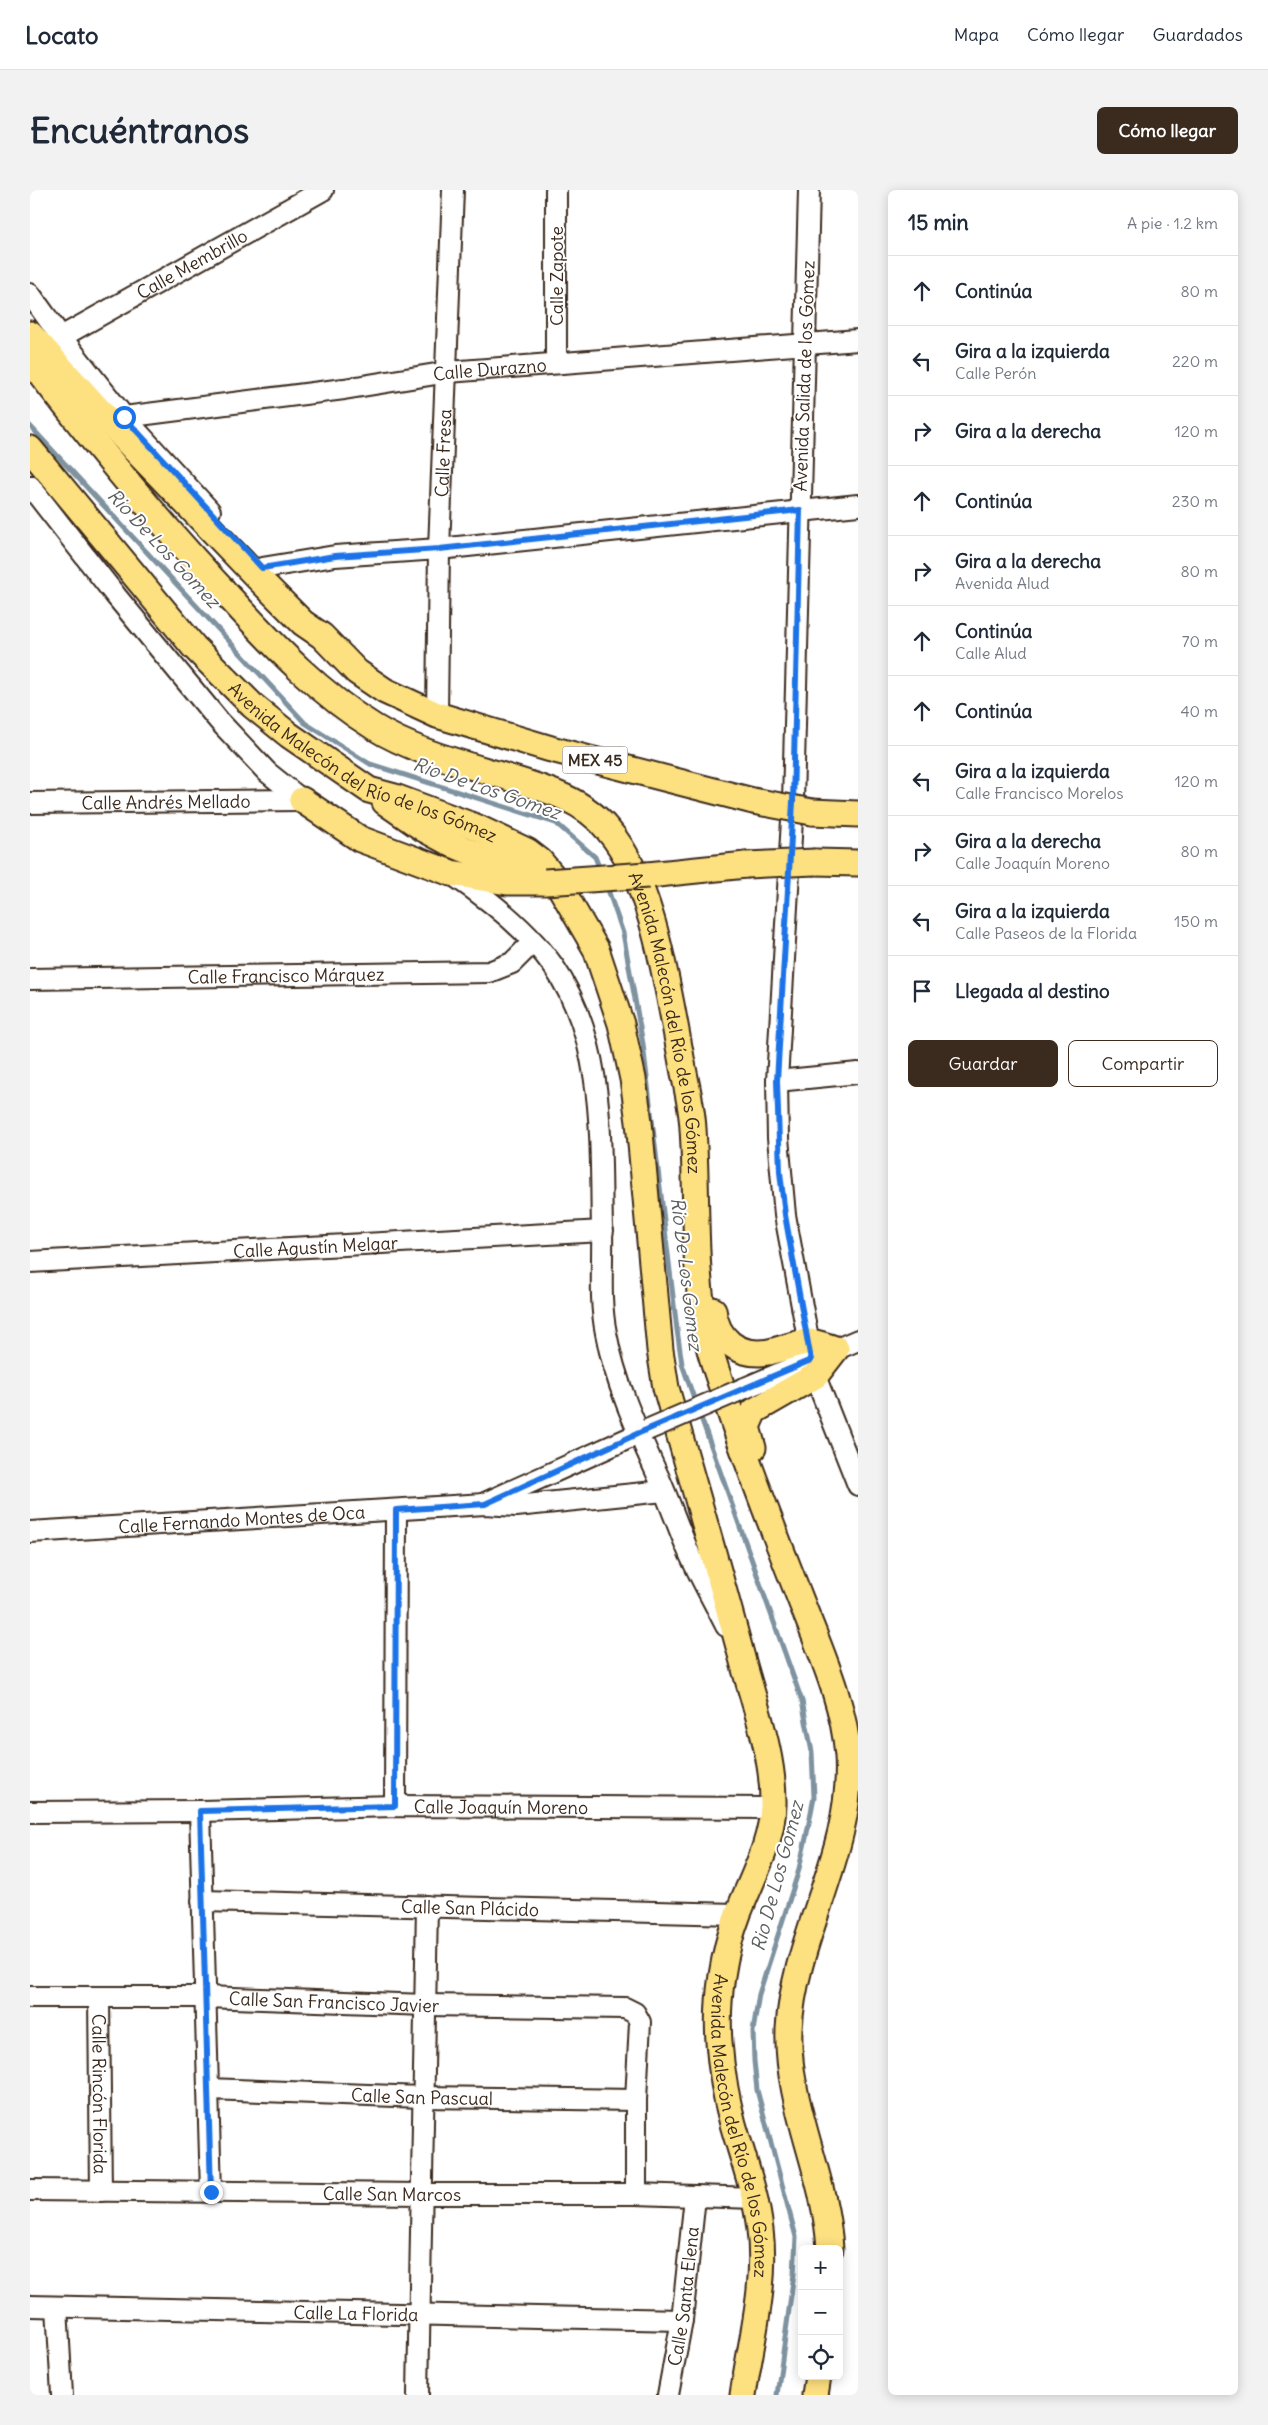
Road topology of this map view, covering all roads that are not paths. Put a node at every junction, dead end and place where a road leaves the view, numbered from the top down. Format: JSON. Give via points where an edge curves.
{"nodes":[{"id":1,"x":323,"y":190,"type":"edge"},
{"id":2,"x":453,"y":190,"type":"edge"},
{"id":3,"x":556,"y":190,"type":"edge"},
{"id":4,"x":809,"y":190,"type":"edge"},
{"id":5,"x":30,"y":294,"type":"edge"},
{"id":6,"x":858,"y":340,"type":"edge"},
{"id":7,"x":807,"y":343,"type":"junction"},
{"id":8,"x":38,"y":344,"type":"edge"},
{"id":9,"x":556,"y":363,"type":"junction"},
{"id":10,"x":448,"y":372,"type":"junction"},
{"id":11,"x":124,"y":417,"type":"junction"},
{"id":12,"x":30,"y":449,"type":"edge"},
{"id":13,"x":30,"y":486,"type":"edge"},
{"id":14,"x":858,"y":505,"type":"edge"},
{"id":15,"x":800,"y":510,"type":"junction"},
{"id":16,"x":439,"y":549,"type":"junction"},
{"id":17,"x":262,"y":568,"type":"junction"},
{"id":18,"x":322,"y":636,"type":"junction"},
{"id":19,"x":437,"y":715,"type":"junction"},
{"id":20,"x":369,"y":790,"type":"junction"},
{"id":21,"x":302,"y":800,"type":"junction"},
{"id":22,"x":30,"y":803,"type":"edge"},
{"id":23,"x":803,"y":807,"type":"junction"},
{"id":24,"x":858,"y":814,"type":"edge"},
{"id":25,"x":858,"y":863,"type":"edge"},
{"id":26,"x":451,"y":873,"type":"junction"},
{"id":27,"x":542,"y":882,"type":"junction"},
{"id":28,"x":532,"y":943,"type":"junction"},
{"id":29,"x":30,"y":978,"type":"edge"},
{"id":30,"x":858,"y":1073,"type":"edge"},
{"id":31,"x":777,"y":1081,"type":"junction"},
{"id":32,"x":693,"y":1124,"type":"junction"},
{"id":33,"x":602,"y":1232,"type":"junction"},
{"id":34,"x":30,"y":1262,"type":"edge"},
{"id":35,"x":847,"y":1345,"type":"edge"},
{"id":36,"x":811,"y":1359,"type":"junction"},
{"id":37,"x":643,"y":1431,"type":"junction"},
{"id":38,"x":858,"y":1485,"type":"edge"},
{"id":39,"x":664,"y":1491,"type":"junction"},
{"id":40,"x":485,"y":1504,"type":"junction"},
{"id":41,"x":396,"y":1510,"type":"junction"},
{"id":42,"x":30,"y":1532,"type":"edge"},
{"id":43,"x":810,"y":1623,"type":"junction"},
{"id":44,"x":741,"y":1656,"type":"junction"},
{"id":45,"x":395,"y":1806,"type":"junction"},
{"id":46,"x":773,"y":1808,"type":"junction"},
{"id":47,"x":200,"y":1811,"type":"junction"},
{"id":48,"x":30,"y":1812,"type":"edge"},
{"id":49,"x":202,"y":1901,"type":"junction"},
{"id":50,"x":427,"y":1906,"type":"junction"},
{"id":51,"x":737,"y":1914,"type":"junction"},
{"id":52,"x":30,"y":1997,"type":"edge"},
{"id":53,"x":205,"y":1997,"type":"junction"},
{"id":54,"x":99,"y":1998,"type":"junction"},
{"id":55,"x":426,"y":2004,"type":"junction"},
{"id":56,"x":208,"y":2089,"type":"junction"},
{"id":57,"x":422,"y":2097,"type":"junction"},
{"id":58,"x":636,"y":2100,"type":"junction"},
{"id":59,"x":30,"y":2190,"type":"edge"},
{"id":60,"x":101,"y":2191,"type":"junction"},
{"id":61,"x":211,"y":2192,"type":"junction"},
{"id":62,"x":422,"y":2194,"type":"junction"},
{"id":63,"x":636,"y":2194,"type":"junction"},
{"id":64,"x":694,"y":2198,"type":"junction"},
{"id":65,"x":755,"y":2198,"type":"junction"},
{"id":66,"x":829,"y":2245,"type":"edge"},
{"id":67,"x":30,"y":2306,"type":"edge"},
{"id":68,"x":57,"y":2307,"type":"junction"},
{"id":69,"x":418,"y":2313,"type":"junction"},
{"id":70,"x":682,"y":2320,"type":"junction"},
{"id":71,"x":818,"y":2380,"type":"edge"},
{"id":72,"x":62,"y":2395,"type":"edge"},
{"id":73,"x":418,"y":2395,"type":"edge"},
{"id":74,"x":668,"y":2395,"type":"edge"},
{"id":75,"x":744,"y":2395,"type":"edge"},
{"id":76,"x":816,"y":2395,"type":"edge"}],
"edges":[{"from":1,"to":8,"type":"street","name":"Calle Membrillo"},
{"from":2,"to":10,"type":"street","name":"Calle Fresa"},
{"from":3,"to":9,"type":"street","name":"Calle Zapote"},
{"from":4,"to":7,"type":"street","name":"Avenida Salida de los Gómez"},
{"from":5,"to":8,"type":"street","number":"MEX 45"},
{"from":6,"to":7,"type":"street","name":"Calle Durazno"},
{"from":7,"to":9,"type":"street","name":"Calle Durazno"},
{"from":7,"to":15,"type":"street","name":"Avenida Salida de los Gómez"},
{"from":8,"to":11,"type":"street","number":"MEX 45"},
{"from":8,"to":18,"type":"main road","via":[[257,577],[303,623]]},
{"from":8,"to":32,"type":"main road","name":"Avenida Malecón del Río de los Gómez","via":[[53,390],[133,490],[263,634],[334,700],[391,737],[541,788],[575,803],[604,824],[624,849],[652,923]]},
{"from":9,"to":10,"type":"street","name":"Calle Durazno"},
{"from":10,"to":11,"type":"street","name":"Calle Durazno","via":[[344,389]]},
{"from":10,"to":16,"type":"street","name":"Calle Fresa"},
{"from":11,"to":17,"type":"street","number":"MEX 45"},
{"from":12,"to":20,"type":"main road","name":"Avenida Malecón del Río de los Gómez","via":[[194,647],[253,706]]},
{"from":13,"to":21,"type":"street","name":"Avenida Malecón del Río de los Gómez","via":[[219,721],[267,772]]},
{"from":14,"to":15,"type":"street"},
{"from":15,"to":16,"type":"street"},
{"from":15,"to":23,"type":"street","name":"Avenida Salida de los Gómez"},
{"from":16,"to":17,"type":"street","via":[[335,556]]},
{"from":16,"to":19,"type":"street","name":"Calle Fresa"},
{"from":17,"to":18,"type":"street","number":"MEX 45"},
{"from":18,"to":19,"type":"main road","number":"MEX 45","via":[[357,672],[385,691]]},
{"from":19,"to":23,"type":"main road","number":"MEX 45","bridge":true,"via":[[550,749],[753,801]]},
{"from":20,"to":27,"type":"main road","via":[[424,830]]},
{"from":20,"to":44,"type":"main road","name":"Avenida Malecón del Río de los Gómez","via":[[476,827],[527,851],[556,880],[596,949],[621,1024],[633,1079],[666,1388]]},
{"from":21,"to":22,"type":"street","name":"Calle Andrés Mellado"},
{"from":21,"to":26,"type":"main road","name":"Avenida Malecón del Río de los Gómez","via":[[360,839]]},
{"from":23,"to":24,"type":"main road","number":"MEX 45"},
{"from":23,"to":31,"type":"street","name":"Avenida Salida de los Gómez"},
{"from":25,"to":27,"type":"main road","bridge":true,"via":[[746,865]]},
{"from":26,"to":27,"type":"main road","via":[[507,882]]},
{"from":26,"to":28,"type":"street","name":"Avenida Malecón del Río de los Gómez","via":[[493,904]]},
{"from":28,"to":29,"type":"street","name":"Calle Francisco Márquez","via":[[512,962],[489,972]]},
{"from":28,"to":33,"type":"street","name":"Avenida Malecón del Río de los Gómez","via":[[555,969],[572,1000],[594,1069]]},
{"from":30,"to":31,"type":"street"},
{"from":31,"to":36,"type":"street","name":"Avenida Salida de los Gómez","via":[[782,1190]]},
{"from":32,"to":36,"type":"main road","via":[[706,1189],[713,1312],[719,1331],[730,1344],[742,1351]]},
{"from":32,"to":43,"type":"main road","name":"Avenida Malecón del Río de los Gómez","via":[[696,1231],[708,1345],[759,1495]]},
{"from":33,"to":34,"type":"street","name":"Calle Agustín Melgar"},
{"from":33,"to":37,"type":"street","name":"Avenida Malecón del Río de los Gómez","via":[[602,1306],[606,1332],[616,1370]]},
{"from":35,"to":36,"type":"main road"},
{"from":36,"to":37,"type":"street","bridge":true},
{"from":36,"to":38,"type":"street","name":"Avenida Salida de los Gómez"},
{"from":36,"to":43,"type":"main road","via":[[795,1389],[764,1403],[754,1411],[746,1427],[806,1582]]},
{"from":37,"to":39,"type":"street","name":"Avenida Malecón del Río de los Gómez"},
{"from":37,"to":40,"type":"street"},
{"from":39,"to":40,"type":"street","name":"Calle Fernando Montes de Oca","via":[[516,1506]]},
{"from":39,"to":44,"type":"street","name":"Avenida Malecón del Río de los Gómez","via":[[690,1555]]},
{"from":40,"to":41,"type":"street","name":"Calle Fernando Montes de Oca"},
{"from":41,"to":42,"type":"street","name":"Calle Fernando Montes de Oca"},
{"from":41,"to":45,"type":"street"},
{"from":43,"to":66,"type":"main road","name":"Avenida Malecón del Río de los Gómez","via":[[840,1704],[848,1759],[848,1785],[843,1827],[804,1950],[794,1994],[789,2060],[804,2134],[824,2204]]},
{"from":44,"to":46,"type":"main road","name":"Avenida Malecón del Río de los Gómez","via":[[765,1738]]},
{"from":45,"to":46,"type":"street","name":"Calle Joaquín Moreno"},
{"from":45,"to":47,"type":"street","name":"Calle Joaquín Moreno"},
{"from":46,"to":51,"type":"main road","name":"Avenida Malecón del Río de los Gómez","via":[[768,1838]]},
{"from":47,"to":48,"type":"street","name":"Calle Joaquín Moreno"},
{"from":47,"to":49,"type":"street"},
{"from":49,"to":50,"type":"street","name":"Calle San Plácido"},
{"from":49,"to":53,"type":"street"},
{"from":50,"to":51,"type":"street","name":"Calle San Plácido"},
{"from":50,"to":55,"type":"street"},
{"from":51,"to":65,"type":"main road","name":"Avenida Malecón del Río de los Gómez","via":[[723,1974],[719,2041],[733,2122]]},
{"from":52,"to":54,"type":"street","name":"Calle San Francisco Javier"},
{"from":53,"to":54,"type":"street","name":"Calle San Francisco Javier"},
{"from":53,"to":55,"type":"street","name":"Calle San Francisco Javier"},
{"from":53,"to":56,"type":"street"},
{"from":54,"to":60,"type":"street","name":"Calle Rincón Florida"},
{"from":55,"to":57,"type":"street"},
{"from":55,"to":58,"type":"street","name":"Calle San Francisco Javier","via":[[625,2008],[635,2013],[640,2022]]},
{"from":56,"to":57,"type":"street","name":"Calle San Pascual"},
{"from":56,"to":61,"type":"street"},
{"from":57,"to":58,"type":"street","name":"Calle San Pascual"},
{"from":57,"to":62,"type":"street"},
{"from":58,"to":63,"type":"street"},
{"from":59,"to":60,"type":"street","name":"Calle San Marcos"},
{"from":60,"to":61,"type":"street","name":"Calle San Marcos"},
{"from":61,"to":62,"type":"street","name":"Calle San Marcos"},
{"from":62,"to":63,"type":"street","name":"Calle San Marcos"},
{"from":62,"to":69,"type":"street"},
{"from":63,"to":64,"type":"street","name":"Calle San Marcos"},
{"from":64,"to":65,"type":"street","name":"Calle San Marcos"},
{"from":64,"to":70,"type":"street","name":"Calle Santa Elena"},
{"from":65,"to":75,"type":"main road","name":"Avenida Malecón del Río de los Gómez","via":[[762,2261]]},
{"from":67,"to":68,"type":"street","name":"Calle La Florida"},
{"from":68,"to":69,"type":"street","name":"Calle La Florida"},
{"from":68,"to":72,"type":"street"},
{"from":69,"to":70,"type":"street","name":"Calle La Florida"},
{"from":69,"to":73,"type":"street"},
{"from":70,"to":74,"type":"street","name":"Calle Santa Elena"},
{"from":71,"to":76,"type":"main road"}]}
